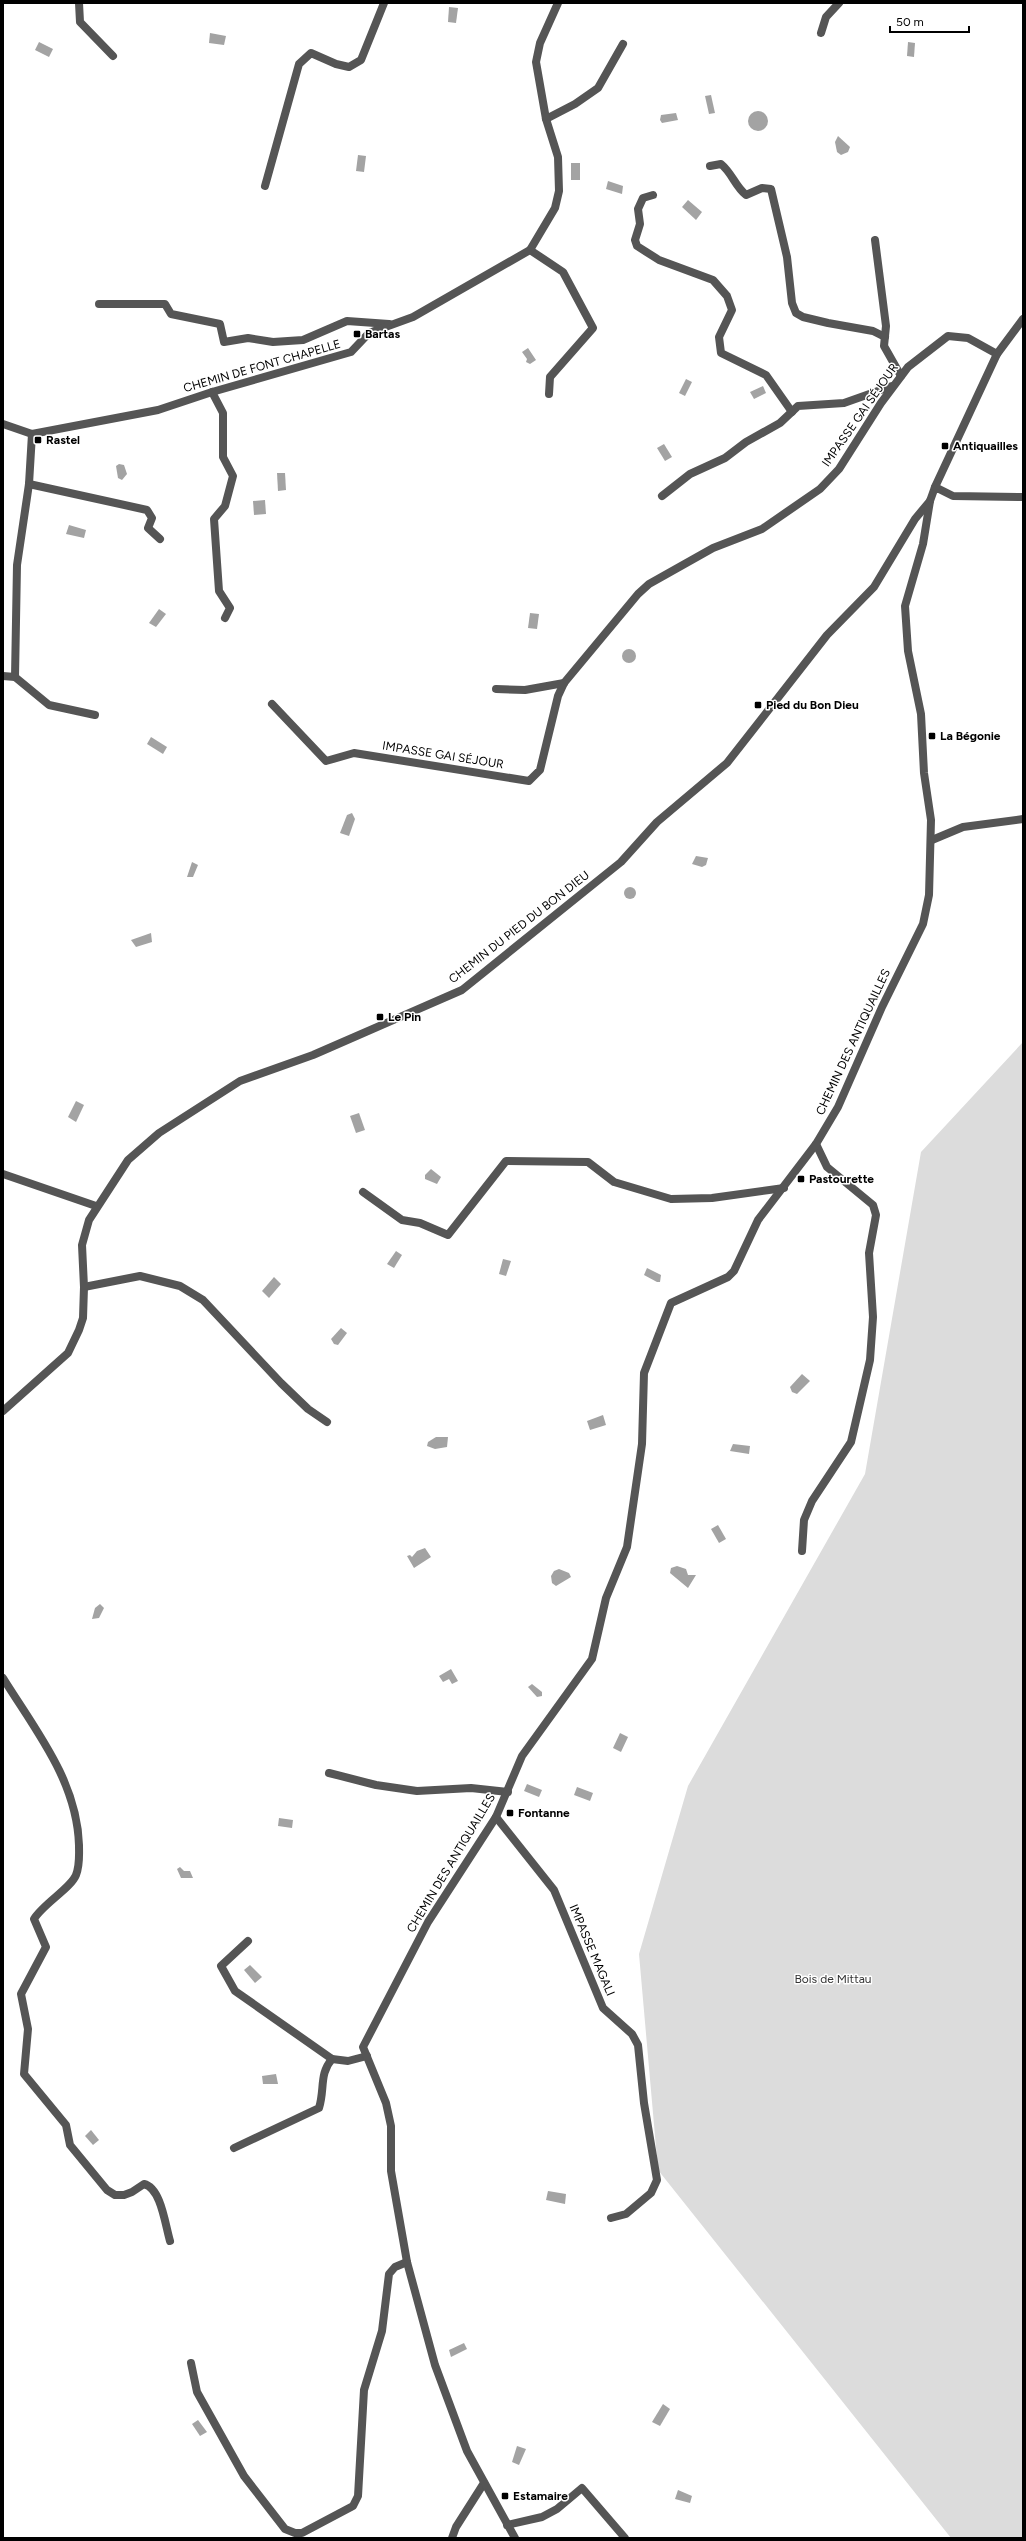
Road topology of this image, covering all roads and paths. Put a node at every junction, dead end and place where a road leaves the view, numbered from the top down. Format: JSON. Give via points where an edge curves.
{"nodes":[{"id":1,"x":79,"y":3,"type":"edge"},
{"id":2,"x":384,"y":3,"type":"edge"},
{"id":3,"x":558,"y":3,"type":"edge"},
{"id":4,"x":839,"y":3,"type":"edge"},
{"id":5,"x":821,"y":33,"type":"dead end"},
{"id":6,"x":624,"y":44,"type":"dead end"},
{"id":7,"x":113,"y":56,"type":"dead end"},
{"id":8,"x":546,"y":119,"type":"junction"},
{"id":9,"x":710,"y":166,"type":"dead end"},
{"id":10,"x":265,"y":186,"type":"dead end"},
{"id":11,"x":653,"y":195,"type":"dead end"},
{"id":12,"x":875,"y":240,"type":"dead end"},
{"id":13,"x":530,"y":250,"type":"junction"},
{"id":14,"x":99,"y":304,"type":"dead end"},
{"id":15,"x":1023,"y":319,"type":"edge"},
{"id":16,"x":392,"y":325,"type":"junction"},
{"id":17,"x":885,"y":337,"type":"junction"},
{"id":18,"x":997,"y":354,"type":"junction"},
{"id":19,"x":901,"y":376,"type":"junction"},
{"id":20,"x":892,"y":386,"type":"junction"},
{"id":21,"x":212,"y":392,"type":"junction"},
{"id":22,"x":549,"y":394,"type":"dead end"},
{"id":23,"x":792,"y":412,"type":"junction"},
{"id":24,"x":3,"y":424,"type":"edge"},
{"id":25,"x":32,"y":434,"type":"junction"},
{"id":26,"x":29,"y":484,"type":"junction"},
{"id":27,"x":935,"y":487,"type":"junction"},
{"id":28,"x":662,"y":496,"type":"dead end"},
{"id":29,"x":1023,"y":497,"type":"edge"},
{"id":30,"x":930,"y":501,"type":"junction"},
{"id":31,"x":160,"y":539,"type":"dead end"},
{"id":32,"x":225,"y":618,"type":"dead end"},
{"id":33,"x":3,"y":676,"type":"edge"},
{"id":34,"x":15,"y":677,"type":"junction"},
{"id":35,"x":564,"y":683,"type":"junction"},
{"id":36,"x":496,"y":689,"type":"dead end"},
{"id":37,"x":272,"y":704,"type":"dead end"},
{"id":38,"x":95,"y":715,"type":"dead end"},
{"id":39,"x":1023,"y":819,"type":"edge"},
{"id":40,"x":932,"y":840,"type":"junction"},
{"id":41,"x":816,"y":1144,"type":"junction"},
{"id":42,"x":3,"y":1174,"type":"edge"},
{"id":43,"x":784,"y":1188,"type":"junction"},
{"id":44,"x":363,"y":1192,"type":"dead end"},
{"id":45,"x":96,"y":1206,"type":"junction"},
{"id":46,"x":84,"y":1286,"type":"junction"},
{"id":47,"x":3,"y":1411,"type":"edge"},
{"id":48,"x":327,"y":1422,"type":"dead end"},
{"id":49,"x":802,"y":1551,"type":"dead end"},
{"id":50,"x":3,"y":1678,"type":"edge"},
{"id":51,"x":329,"y":1773,"type":"dead end"},
{"id":52,"x":508,"y":1792,"type":"junction"},
{"id":53,"x":496,"y":1817,"type":"junction"},
{"id":54,"x":248,"y":1942,"type":"dead end"},
{"id":55,"x":367,"y":2056,"type":"junction"},
{"id":56,"x":332,"y":2059,"type":"junction"},
{"id":57,"x":234,"y":2148,"type":"dead end"},
{"id":58,"x":611,"y":2218,"type":"dead end"},
{"id":59,"x":170,"y":2241,"type":"dead end"},
{"id":60,"x":407,"y":2262,"type":"junction"},
{"id":61,"x":191,"y":2363,"type":"dead end"},
{"id":62,"x":484,"y":2483,"type":"junction"},
{"id":63,"x":507,"y":2525,"type":"junction"},
{"id":64,"x":452,"y":2538,"type":"edge"},
{"id":65,"x":515,"y":2538,"type":"edge"},
{"id":66,"x":625,"y":2538,"type":"edge"}],
"edges":[{"from":1,"to":7,"type":"street","via":[[80,22]]},
{"from":2,"to":10,"type":"street","via":[[361,60],[349,67],[311,53],[299,64]]},
{"from":3,"to":8,"type":"street","name":"CHEMIN DE FONT CHAPELLE","via":[[540,43],[536,62]]},
{"from":4,"to":5,"type":"street","via":[[826,17]]},
{"from":6,"to":8,"type":"street","via":[[598,88]]},
{"from":8,"to":13,"type":"street","name":"CHEMIN DE FONT CHAPELLE","via":[[558,157],[559,191],[555,208]]},
{"from":9,"to":17,"type":"street","via":[[721,164],[731,172],[739,189],[746,194],[762,188],[771,189],[787,257],[792,303],[796,313],[828,323],[873,331]]},
{"from":11,"to":23,"type":"street","via":[[643,198],[638,209],[640,224],[635,240],[637,246],[659,260],[713,280],[727,296],[732,310],[719,337],[721,353],[766,375]]},
{"from":12,"to":17,"type":"street","via":[[886,326]]},
{"from":13,"to":16,"type":"street","name":"CHEMIN DE FONT CHAPELLE","via":[[413,317]]},
{"from":13,"to":22,"type":"street","via":[[563,272],[593,328],[550,377]]},
{"from":14,"to":16,"type":"street","via":[[165,304],[171,314],[220,324],[224,342],[248,338],[273,342],[303,340],[347,320]]},
{"from":15,"to":18,"type":"street","name":"CHEMIN DU PIED DU BON DIEU"},
{"from":16,"to":21,"type":"street","name":"CHEMIN DE FONT CHAPELLE","via":[[369,333],[351,352]]},
{"from":17,"to":19,"type":"street","via":[[884,346]]},
{"from":18,"to":19,"type":"street","name":"IMPASSE GAI SÉJOUR","via":[[968,338],[948,336],[908,367]]},
{"from":18,"to":27,"type":"street","name":"CHEMIN DU PIED DU BON DIEU"},
{"from":19,"to":20,"type":"street","name":"IMPASSE GAI SÉJOUR"},
{"from":20,"to":23,"type":"street","via":[[844,403],[798,406]]},
{"from":20,"to":35,"type":"street","name":"IMPASSE GAI SÉJOUR","via":[[839,469],[820,489],[762,529],[713,548],[649,584],[592,646]]},
{"from":21,"to":25,"type":"street","name":"CHEMIN DE FONT CHAPELLE","via":[[158,410]]},
{"from":21,"to":32,"type":"street","via":[[223,413],[223,457],[233,476],[225,506],[214,519],[219,591],[230,608]]},
{"from":23,"to":28,"type":"street","via":[[780,423],[746,442],[725,458],[690,474]]},
{"from":24,"to":25,"type":"street","name":"CHEMIN DE FONT CHAPELLE"},
{"from":25,"to":26,"type":"street"},
{"from":26,"to":31,"type":"street","via":[[147,510],[152,518],[148,528]]},
{"from":26,"to":34,"type":"street","via":[[17,565]]},
{"from":27,"to":29,"type":"street","via":[[953,496]]},
{"from":27,"to":30,"type":"street","name":"CHEMIN DU PIED DU BON DIEU"},
{"from":30,"to":40,"type":"street","name":"CHEMIN DES ANTIQUAILLES","via":[[923,544],[905,606],[908,651],[921,714]]},
{"from":30,"to":45,"type":"street","name":"CHEMIN DU PIED DU BON DIEU","via":[[915,518],[874,588],[827,635],[727,763],[656,822],[621,862],[462,990],[313,1055],[240,1081],[216,1095],[146,1142],[128,1160],[114,1184]]},
{"from":33,"to":34,"type":"street"},
{"from":34,"to":38,"type":"street","via":[[49,705]]},
{"from":35,"to":36,"type":"street","via":[[525,690]]},
{"from":35,"to":37,"type":"street","name":"IMPASSE GAI SÉJOUR","via":[[558,696],[540,770],[529,781],[354,753],[326,761]]},
{"from":39,"to":40,"type":"street","via":[[963,827]]},
{"from":40,"to":41,"type":"street","name":"CHEMIN DES ANTIQUAILLES","via":[[929,895],[923,924],[882,1007],[838,1107]]},
{"from":41,"to":43,"type":"street","name":"CHEMIN DES ANTIQUAILLES"},
{"from":41,"to":49,"type":"street","via":[[827,1167],[873,1206],[876,1215],[869,1253],[873,1317],[870,1360],[851,1442],[812,1501],[804,1520]]},
{"from":42,"to":45,"type":"street"},
{"from":43,"to":44,"type":"street","via":[[712,1198],[671,1199],[614,1182],[588,1162],[506,1161],[448,1235],[420,1223],[402,1220]]},
{"from":43,"to":52,"type":"street","name":"CHEMIN DES ANTIQUAILLES","via":[[758,1220],[734,1271],[728,1277],[671,1303],[665,1316],[644,1373],[642,1444],[627,1547],[606,1598],[592,1659],[522,1756]]},
{"from":45,"to":46,"type":"street","name":"CHEMIN DU PIED DU BON DIEU","via":[[88,1220],[82,1245]]},
{"from":46,"to":47,"type":"street","name":"CHEMIN DU PIED DU BON DIEU","via":[[83,1318],[68,1353]]},
{"from":46,"to":48,"type":"street","via":[[140,1276],[180,1286],[203,1300],[280,1383],[308,1409]]},
{"from":50,"to":59,"type":"street","via":[[67,1785],[78,1824],[79,1863],[75,1877],[38,1912],[34,1919],[46,1947],[21,1994],[28,2029],[24,2074],[66,2125],[70,2145],[107,2190],[115,2195],[124,2195],[144,2184],[150,2185],[157,2194]]},
{"from":51,"to":52,"type":"street","via":[[376,1785],[417,1791],[471,1788]]},
{"from":52,"to":53,"type":"street","name":"CHEMIN DES ANTIQUAILLES"},
{"from":53,"to":55,"type":"street","name":"CHEMIN DES ANTIQUAILLES","via":[[428,1922],[368,2036],[363,2047]]},
{"from":53,"to":58,"type":"street","name":"IMPASSE MAGALI","via":[[554,1890],[603,2008],[632,2034],[638,2045],[644,2103],[657,2180],[651,2193],[626,2214]]},
{"from":54,"to":56,"type":"street","via":[[222,1966],[235,1991]]},
{"from":55,"to":56,"type":"street","via":[[348,2061]]},
{"from":55,"to":60,"type":"street","name":"CHEMIN DES ANTIQUAILLES","via":[[386,2103],[391,2126],[391,2172]]},
{"from":56,"to":57,"type":"street","via":[[324,2069],[322,2096],[318,2108]]},
{"from":60,"to":61,"type":"street","via":[[395,2267],[389,2274],[382,2331],[364,2390],[358,2496],[353,2506],[302,2533],[295,2534],[285,2529],[244,2476],[198,2392]]},
{"from":60,"to":62,"type":"street","name":"CHEMIN DES ANTIQUAILLES","via":[[448,2402],[467,2451]]},
{"from":62,"to":63,"type":"street","name":"CHEMIN DES ANTIQUAILLES"},
{"from":62,"to":64,"type":"street","via":[[456,2527]]},
{"from":63,"to":65,"type":"street","name":"CHEMIN DES ANTIQUAILLES"},
{"from":63,"to":66,"type":"street","via":[[542,2517],[558,2509],[582,2488]]}]}
